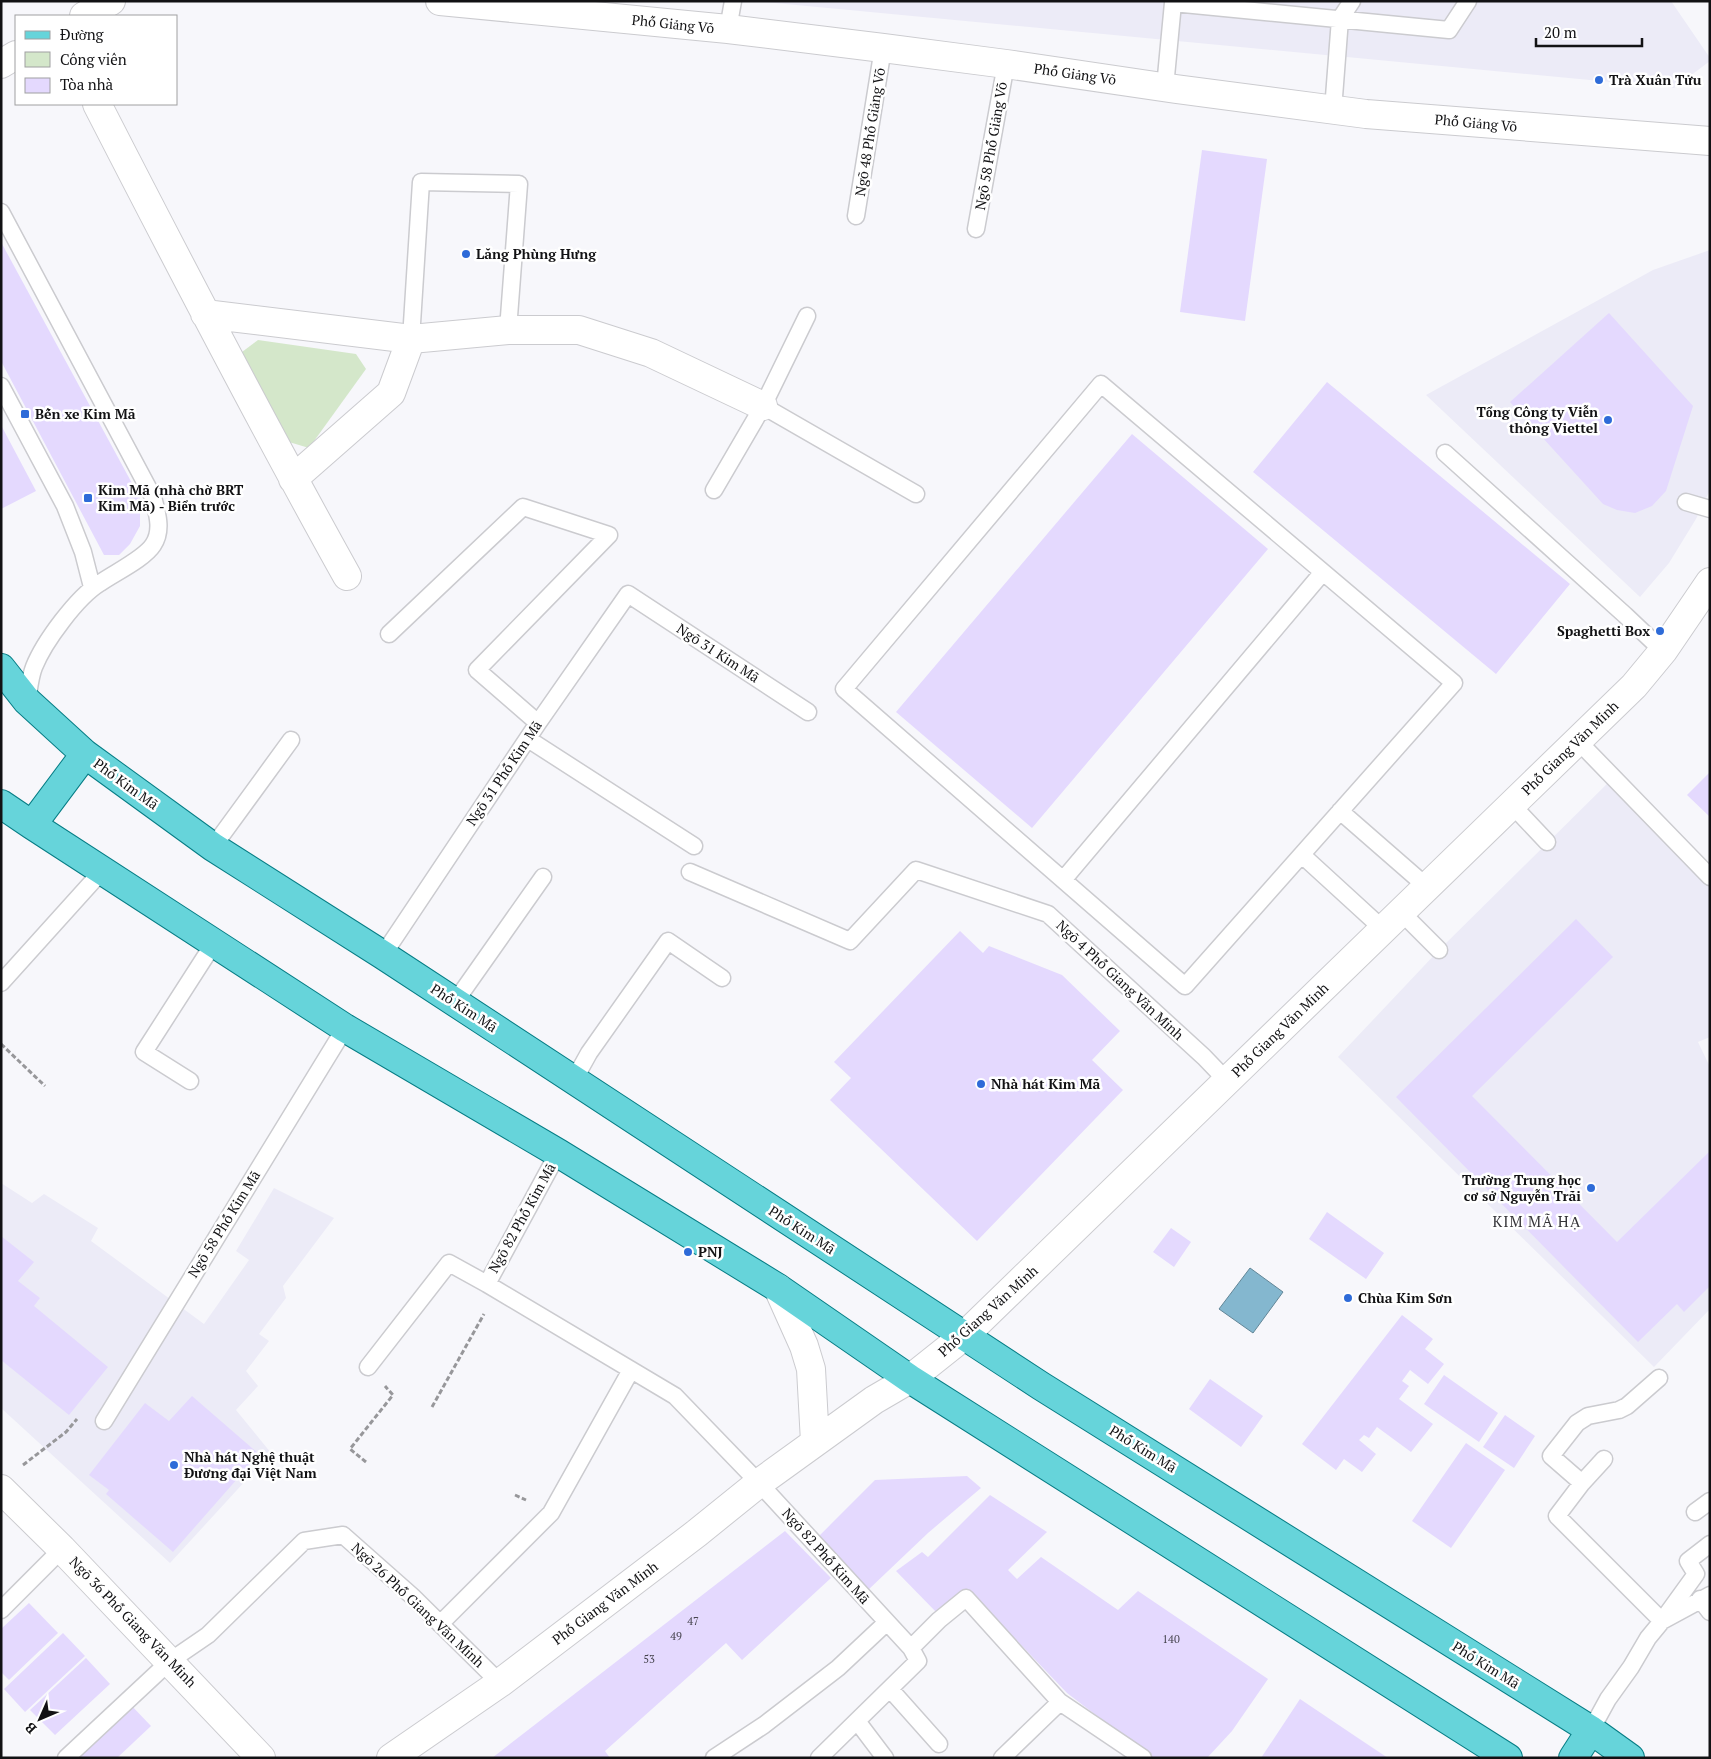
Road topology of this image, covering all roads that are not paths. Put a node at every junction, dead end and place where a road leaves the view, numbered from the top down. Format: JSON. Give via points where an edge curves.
{"nodes":[{"id":1,"x":111,"y":1,"type":"edge"},
{"id":2,"x":440,"y":1,"type":"edge"},
{"id":3,"x":733,"y":1,"type":"edge"},
{"id":4,"x":1352,"y":1,"type":"edge"},
{"id":5,"x":1468,"y":1,"type":"edge"},
{"id":6,"x":1173,"y":2,"type":"edge"},
{"id":7,"x":1304,"y":8,"type":"edge"},
{"id":8,"x":86,"y":15,"type":"edge"},
{"id":9,"x":1340,"y":19,"type":"junction"},
{"id":10,"x":728,"y":29,"type":"junction"},
{"id":11,"x":884,"y":48,"type":"junction"},
{"id":12,"x":1006,"y":64,"type":"junction"},
{"id":13,"x":1165,"y":87,"type":"junction"},
{"id":14,"x":98,"y":105,"type":"edge"},
{"id":15,"x":1333,"y":110,"type":"junction"},
{"id":16,"x":1710,"y":141,"type":"edge"},
{"id":17,"x":1,"y":212,"type":"edge"},
{"id":18,"x":856,"y":216,"type":"dead end"},
{"id":19,"x":976,"y":229,"type":"dead end"},
{"id":20,"x":205,"y":314,"type":"junction"},
{"id":21,"x":807,"y":316,"type":"dead end"},
{"id":22,"x":508,"y":330,"type":"junction"},
{"id":23,"x":411,"y":338,"type":"junction"},
{"id":24,"x":1,"y":386,"type":"edge"},
{"id":25,"x":763,"y":406,"type":"junction"},
{"id":26,"x":1445,"y":453,"type":"dead end"},
{"id":27,"x":293,"y":479,"type":"junction"},
{"id":28,"x":714,"y":490,"type":"dead end"},
{"id":29,"x":916,"y":494,"type":"dead end"},
{"id":30,"x":1686,"y":502,"type":"dead end"},
{"id":31,"x":1710,"y":509,"type":"edge"},
{"id":32,"x":1323,"y":572,"type":"junction"},
{"id":33,"x":347,"y":576,"type":"dead end"},
{"id":34,"x":1710,"y":582,"type":"edge"},
{"id":35,"x":92,"y":587,"type":"junction"},
{"id":36,"x":628,"y":594,"type":"joint"},
{"id":37,"x":389,"y":634,"type":"dead end"},
{"id":38,"x":1663,"y":651,"type":"junction"},
{"id":39,"x":1,"y":668,"type":"edge"},
{"id":40,"x":27,"y":701,"type":"junction"},
{"id":41,"x":808,"y":712,"type":"dead end"},
{"id":42,"x":538,"y":723,"type":"junction"},
{"id":43,"x":528,"y":738,"type":"junction"},
{"id":44,"x":291,"y":740,"type":"dead end"},
{"id":45,"x":1578,"y":741,"type":"junction"},
{"id":46,"x":86,"y":754,"type":"junction"},
{"id":47,"x":1,"y":804,"type":"edge"},
{"id":48,"x":1512,"y":805,"type":"junction"},
{"id":49,"x":1340,"y":811,"type":"junction"},
{"id":50,"x":32,"y":825,"type":"junction"},
{"id":51,"x":1547,"y":842,"type":"dead end"},
{"id":52,"x":694,"y":846,"type":"dead end"},
{"id":53,"x":213,"y":847,"type":"junction"},
{"id":54,"x":1302,"y":855,"type":"junction"},
{"id":55,"x":102,"y":871,"type":"junction"},
{"id":56,"x":690,"y":872,"type":"dead end"},
{"id":57,"x":542,"y":877,"type":"dead end"},
{"id":58,"x":1710,"y":877,"type":"edge"},
{"id":59,"x":1063,"y":880,"type":"junction"},
{"id":60,"x":1426,"y":886,"type":"junction"},
{"id":61,"x":1392,"y":921,"type":"junction"},
{"id":62,"x":214,"y":944,"type":"junction"},
{"id":63,"x":1439,"y":950,"type":"dead end"},
{"id":64,"x":383,"y":955,"type":"junction"},
{"id":65,"x":722,"y":978,"type":"dead end"},
{"id":66,"x":1,"y":983,"type":"edge"},
{"id":67,"x":455,"y":1002,"type":"junction"},
{"id":68,"x":345,"y":1028,"type":"junction"},
{"id":69,"x":574,"y":1080,"type":"junction"},
{"id":70,"x":190,"y":1081,"type":"dead end"},
{"id":71,"x":1227,"y":1081,"type":"junction"},
{"id":72,"x":558,"y":1153,"type":"junction"},
{"id":73,"x":492,"y":1287,"type":"junction"},
{"id":74,"x":778,"y":1288,"type":"junction"},
{"id":75,"x":964,"y":1336,"type":"junction"},
{"id":76,"x":368,"y":1367,"type":"road end"},
{"id":77,"x":631,"y":1370,"type":"junction"},
{"id":78,"x":1659,"y":1378,"type":"dead end"},
{"id":79,"x":910,"y":1379,"type":"junction"},
{"id":80,"x":104,"y":1421,"type":"dead end"},
{"id":81,"x":815,"y":1442,"type":"junction"},
{"id":82,"x":1604,"y":1459,"type":"dead end"},
{"id":83,"x":759,"y":1483,"type":"junction"},
{"id":84,"x":1582,"y":1484,"type":"junction"},
{"id":85,"x":1,"y":1489,"type":"edge"},
{"id":86,"x":1710,"y":1501,"type":"edge"},
{"id":87,"x":1695,"y":1512,"type":"dead end"},
{"id":88,"x":1710,"y":1544,"type":"edge"},
{"id":89,"x":62,"y":1549,"type":"junction"},
{"id":90,"x":1707,"y":1602,"type":"edge"},
{"id":91,"x":1,"y":1610,"type":"edge"},
{"id":92,"x":1662,"y":1621,"type":"junction"},
{"id":93,"x":886,"y":1623,"type":"junction"},
{"id":94,"x":440,"y":1624,"type":"junction"},
{"id":95,"x":911,"y":1648,"type":"junction"},
{"id":96,"x":170,"y":1661,"type":"junction"},
{"id":97,"x":500,"y":1683,"type":"junction"},
{"id":98,"x":890,"y":1689,"type":"junction"},
{"id":99,"x":1060,"y":1702,"type":"junction"},
{"id":100,"x":857,"y":1721,"type":"junction"},
{"id":101,"x":1591,"y":1730,"type":"junction"},
{"id":102,"x":939,"y":1744,"type":"dead end"},
{"id":103,"x":66,"y":1758,"type":"edge"},
{"id":104,"x":261,"y":1758,"type":"edge"},
{"id":105,"x":391,"y":1758,"type":"edge"},
{"id":106,"x":714,"y":1758,"type":"edge"},
{"id":107,"x":819,"y":1758,"type":"edge"},
{"id":108,"x":885,"y":1758,"type":"edge"},
{"id":109,"x":1002,"y":1758,"type":"edge"},
{"id":110,"x":1143,"y":1758,"type":"edge"},
{"id":111,"x":1508,"y":1758,"type":"edge"},
{"id":112,"x":1573,"y":1758,"type":"edge"},
{"id":113,"x":1630,"y":1758,"type":"edge"}],
"edges":[{"from":1,"to":8,"type":"street"},
{"from":2,"to":10,"type":"street","name":"Phố Giảng Võ"},
{"from":3,"to":10,"type":"lane"},
{"from":4,"to":9,"type":"lane"},
{"from":5,"to":9,"type":"lane","via":[[1449,30]]},
{"from":6,"to":7,"type":"lane"},
{"from":6,"to":13,"type":"lane"},
{"from":7,"to":9,"type":"lane"},
{"from":9,"to":15,"type":"lane"},
{"from":10,"to":11,"type":"street","name":"Phố Giảng Võ"},
{"from":11,"to":12,"type":"street","name":"Phố Giảng Võ"},
{"from":11,"to":18,"type":"lane","name":"Ngõ 48 Phố Giảng Võ"},
{"from":12,"to":13,"type":"street","name":"Phố Giảng Võ"},
{"from":12,"to":19,"type":"lane","name":"Ngõ 58 Phố Giảng Võ"},
{"from":13,"to":15,"type":"street","name":"Phố Giảng Võ"},
{"from":14,"to":20,"type":"street"},
{"from":15,"to":16,"type":"street","name":"Phố Giảng Võ"},
{"from":17,"to":35,"type":"lane","via":[[153,497],[160,524],[153,545],[137,560]]},
{"from":20,"to":23,"type":"street"},
{"from":20,"to":27,"type":"street"},
{"from":21,"to":25,"type":"lane"},
{"from":22,"to":23,"type":"street"},
{"from":22,"to":23,"type":"lane","via":[[519,184],[421,182]]},
{"from":22,"to":25,"type":"street","via":[[579,330],[651,353]]},
{"from":23,"to":27,"type":"street","via":[[391,393]]},
{"from":24,"to":35,"type":"lane","via":[[65,506],[83,552]]},
{"from":25,"to":28,"type":"lane"},
{"from":25,"to":29,"type":"lane"},
{"from":26,"to":38,"type":"lane"},
{"from":27,"to":33,"type":"street"},
{"from":30,"to":31,"type":"lane"},
{"from":32,"to":49,"type":"lane","via":[[1454,683]]},
{"from":32,"to":59,"type":"lane"},
{"from":32,"to":59,"type":"lane","via":[[1101,384],[980,526],[844,688]]},
{"from":34,"to":38,"type":"street","name":"Phố Giang Văn Minh"},
{"from":35,"to":40,"type":"lane","via":[[43,648],[34,668]]},
{"from":36,"to":41,"type":"lane","name":"Ngõ 31 Kim Mã"},
{"from":36,"to":42,"type":"lane","name":"Ngõ 31 Phố Kim Mã"},
{"from":37,"to":42,"type":"lane","via":[[523,507],[609,535],[477,670]]},
{"from":38,"to":45,"type":"street","name":"Phố Giang Văn Minh","via":[[1634,686]]},
{"from":39,"to":40,"type":"main road","name":"Phố Kim Mã"},
{"from":40,"to":46,"type":"main road","name":"Phố Kim Mã"},
{"from":42,"to":43,"type":"lane","name":"Ngõ 31 Phố Kim Mã"},
{"from":43,"to":52,"type":"lane"},
{"from":43,"to":64,"type":"lane","name":"Ngõ 31 Phố Kim Mã"},
{"from":44,"to":53,"type":"lane"},
{"from":45,"to":48,"type":"street","name":"Phố Giang Văn Minh"},
{"from":45,"to":58,"type":"lane"},
{"from":46,"to":50,"type":"main road"},
{"from":46,"to":53,"type":"main road","name":"Phố Kim Mã"},
{"from":47,"to":50,"type":"main road"},
{"from":48,"to":51,"type":"lane"},
{"from":48,"to":60,"type":"street","name":"Phố Giang Văn Minh"},
{"from":49,"to":54,"type":"lane"},
{"from":49,"to":60,"type":"lane"},
{"from":50,"to":55,"type":"main road"},
{"from":53,"to":64,"type":"main road","name":"Phố Kim Mã"},
{"from":54,"to":59,"type":"lane","via":[[1185,986]]},
{"from":54,"to":61,"type":"lane"},
{"from":55,"to":62,"type":"main road"},
{"from":55,"to":66,"type":"lane"},
{"from":56,"to":71,"type":"lane","name":"Ngõ 4 Phố Giang Văn Minh","via":[[850,941],[916,870],[1048,914]]},
{"from":57,"to":67,"type":"lane"},
{"from":60,"to":61,"type":"street","name":"Phố Giang Văn Minh"},
{"from":61,"to":63,"type":"lane"},
{"from":61,"to":71,"type":"street","name":"Phố Giang Văn Minh"},
{"from":62,"to":68,"type":"main road"},
{"from":62,"to":70,"type":"lane","via":[[144,1052]]},
{"from":64,"to":67,"type":"main road","name":"Phố Kim Mã"},
{"from":65,"to":69,"type":"lane","via":[[668,941],[589,1053]]},
{"from":67,"to":69,"type":"main road","name":"Phố Kim Mã"},
{"from":68,"to":72,"type":"main road"},
{"from":68,"to":80,"type":"lane","name":"Ngõ 58 Phố Kim Mã"},
{"from":69,"to":75,"type":"main road","name":"Phố Kim Mã"},
{"from":71,"to":75,"type":"street","name":"Phố Giang Văn Minh"},
{"from":72,"to":73,"type":"lane","name":"Ngõ 82 Phố Kim Mã"},
{"from":72,"to":74,"type":"main road"},
{"from":73,"to":76,"type":"lane","name":"Ngõ 82 Phố Kim Mã","via":[[449,1263]]},
{"from":73,"to":77,"type":"lane","name":"Ngõ 82 Phố Kim Mã"},
{"from":74,"to":79,"type":"main road"},
{"from":74,"to":81,"type":"street","via":[[811,1369]]},
{"from":75,"to":79,"type":"street","name":"Phố Giang Văn Minh"},
{"from":75,"to":101,"type":"main road","name":"Phố Kim Mã"},
{"from":77,"to":83,"type":"lane","name":"Ngõ 82 Phố Kim Mã","via":[[675,1396]]},
{"from":77,"to":94,"type":"lane","via":[[551,1513]]},
{"from":78,"to":84,"type":"lane","via":[[1619,1410],[1588,1416],[1577,1423],[1551,1456]]},
{"from":79,"to":81,"type":"street","name":"Phố Giang Văn Minh"},
{"from":79,"to":111,"type":"main road"},
{"from":81,"to":83,"type":"street","name":"Phố Giang Văn Minh"},
{"from":82,"to":84,"type":"lane"},
{"from":83,"to":93,"type":"lane","name":"Ngõ 82 Phố Kim Mã"},
{"from":83,"to":97,"type":"street","name":"Phố Giang Văn Minh"},
{"from":84,"to":92,"type":"lane","via":[[1557,1516]]},
{"from":85,"to":89,"type":"street","name":"Ngõ 36 Phố Giang Văn Minh"},
{"from":86,"to":87,"type":"lane"},
{"from":88,"to":92,"type":"lane","via":[[1688,1561],[1696,1574]]},
{"from":89,"to":91,"type":"lane"},
{"from":89,"to":96,"type":"street","name":"Ngõ 36 Phố Giang Văn Minh"},
{"from":90,"to":92,"type":"lane"},
{"from":92,"to":101,"type":"lane","via":[[1608,1699]]},
{"from":93,"to":95,"type":"lane","name":"Ngõ 82 Phố Kim Mã"},
{"from":93,"to":106,"type":"lane","via":[[838,1668],[764,1725]]},
{"from":94,"to":96,"type":"lane","name":"Ngõ 26 Phố Giang Văn Minh","via":[[343,1535],[304,1541],[208,1634]]},
{"from":94,"to":97,"type":"lane","name":"Ngõ 26 Phố Giang Văn Minh"},
{"from":95,"to":98,"type":"lane","via":[[918,1661]]},
{"from":95,"to":99,"type":"lane","via":[[966,1598]]},
{"from":96,"to":103,"type":"lane"},
{"from":96,"to":104,"type":"street","name":"Ngõ 36 Phố Giang Văn Minh"},
{"from":97,"to":105,"type":"street","name":"Phố Giang Văn Minh"},
{"from":98,"to":100,"type":"lane"},
{"from":98,"to":102,"type":"lane"},
{"from":99,"to":109,"type":"lane"},
{"from":99,"to":110,"type":"lane"},
{"from":100,"to":107,"type":"lane"},
{"from":100,"to":108,"type":"lane"},
{"from":101,"to":112,"type":"main road"},
{"from":101,"to":113,"type":"main road","name":"Phố Kim Mã"}]}
